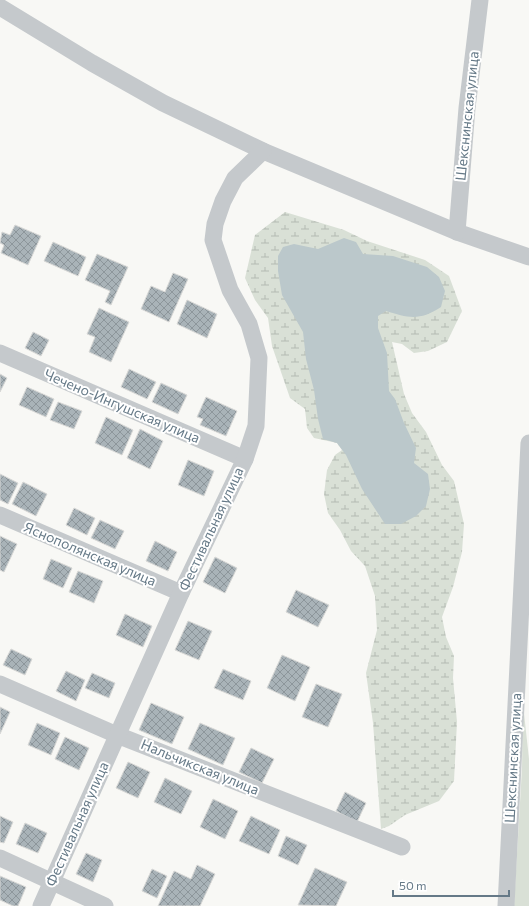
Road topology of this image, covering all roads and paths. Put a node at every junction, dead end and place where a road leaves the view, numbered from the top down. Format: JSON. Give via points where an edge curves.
{"nodes":[{"id":1,"x":480,"y":0,"type":"edge"},
{"id":2,"x":0,"y":7,"type":"edge"},
{"id":3,"x":263,"y":151,"type":"junction"},
{"id":4,"x":457,"y":232,"type":"junction"},
{"id":5,"x":529,"y":257,"type":"edge"},
{"id":6,"x":0,"y":353,"type":"edge"},
{"id":7,"x":529,"y":443,"type":"edge"},
{"id":8,"x":245,"y":459,"type":"junction"},
{"id":9,"x":0,"y":515,"type":"edge"},
{"id":10,"x":181,"y":593,"type":"junction"},
{"id":11,"x":523,"y":676,"type":"edge"},
{"id":12,"x":0,"y":684,"type":"edge"},
{"id":13,"x":117,"y":735,"type":"junction"},
{"id":14,"x":402,"y":847,"type":"dead end"},
{"id":15,"x":0,"y":858,"type":"edge"},
{"id":16,"x":51,"y":881,"type":"junction"},
{"id":17,"x":41,"y":906,"type":"edge"},
{"id":18,"x":105,"y":906,"type":"edge"},
{"id":19,"x":506,"y":906,"type":"edge"}],
"edges":[{"from":1,"to":4,"type":"street","name":"Шекснинская улица","via":[[465,130]]},
{"from":2,"to":3,"type":"street","via":[[163,103]]},
{"from":3,"to":4,"type":"street"},
{"from":3,"to":8,"type":"street","name":"Фестивальная улица","via":[[235,178],[223,201],[215,224],[213,240],[230,290],[249,324],[259,358],[256,426]]},
{"from":4,"to":5,"type":"street"},
{"from":6,"to":8,"type":"street","name":"Чечено-Ингушская улица"},
{"from":7,"to":11,"type":"street","name":"Шекснинская улица"},
{"from":8,"to":10,"type":"street","name":"Фестивальная улица"},
{"from":9,"to":10,"type":"street","name":"Яснополянская улица"},
{"from":10,"to":13,"type":"street","name":"Фестивальная улица"},
{"from":11,"to":19,"type":"street","name":"Шекснинская улица"},
{"from":12,"to":13,"type":"street","name":"Нальчикская улица"},
{"from":13,"to":14,"type":"street","name":"Нальчикская улица"},
{"from":13,"to":16,"type":"street","name":"Фестивальная улица"},
{"from":15,"to":16,"type":"street"},
{"from":16,"to":17,"type":"street","name":"Фестивальная улица"},
{"from":16,"to":18,"type":"street"}]}
